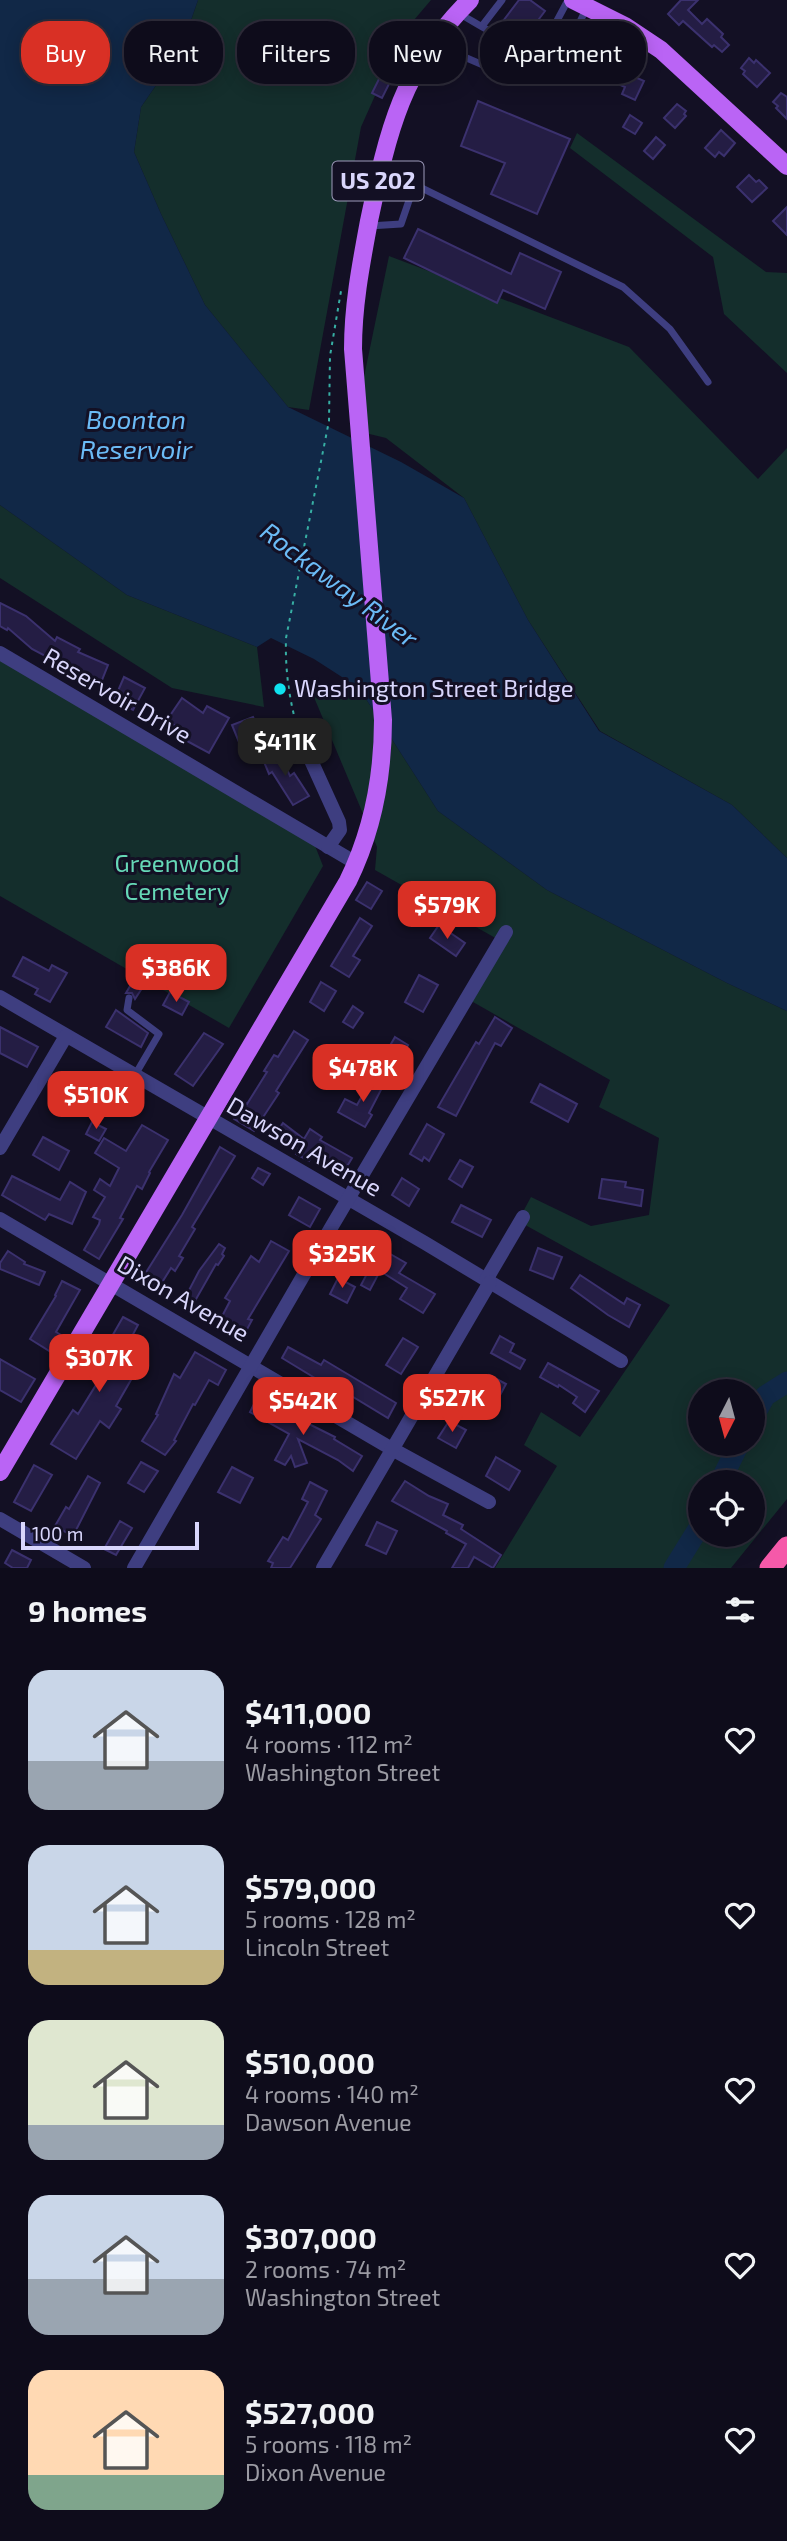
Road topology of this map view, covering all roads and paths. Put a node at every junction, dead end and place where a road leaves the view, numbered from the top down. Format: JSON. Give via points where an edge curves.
{"nodes":[{"id":1,"x":502,"y":0,"type":"edge"},
{"id":2,"x":578,"y":2,"type":"edge"},
{"id":3,"x":464,"y":6,"type":"edge"},
{"id":4,"x":451,"y":21,"type":"edge"},
{"id":5,"x":486,"y":21,"type":"edge"},
{"id":6,"x":563,"y":21,"type":"edge"},
{"id":7,"x":572,"y":21,"type":"edge"},
{"id":8,"x":480,"y":24,"type":"edge"},
{"id":9,"x":407,"y":84,"type":"edge"},
{"id":10,"x":787,"y":166,"type":"edge"},
{"id":11,"x":380,"y":168,"type":"junction"},
{"id":12,"x":415,"y":183,"type":"junction"},
{"id":13,"x":368,"y":226,"type":"junction"},
{"id":14,"x":356,"y":292,"type":"junction"},
{"id":15,"x":708,"y":382,"type":"dead end"},
{"id":16,"x":0,"y":653,"type":"edge"},
{"id":17,"x":310,"y":738,"type":"joint"},
{"id":18,"x":328,"y":847,"type":"junction"},
{"id":19,"x":356,"y":863,"type":"junction"},
{"id":20,"x":506,"y":932,"type":"dead end"},
{"id":21,"x":0,"y":997,"type":"edge"},
{"id":22,"x":129,"y":998,"type":"dead end"},
{"id":23,"x":66,"y":1036,"type":"junction"},
{"id":24,"x":135,"y":1075,"type":"junction"},
{"id":25,"x":209,"y":1119,"type":"junction"},
{"id":26,"x":0,"y":1148,"type":"edge"},
{"id":27,"x":349,"y":1199,"type":"junction"},
{"id":28,"x":523,"y":1217,"type":"dead end"},
{"id":29,"x":0,"y":1219,"type":"edge"},
{"id":30,"x":488,"y":1281,"type":"junction"},
{"id":31,"x":111,"y":1284,"type":"junction"},
{"id":32,"x":621,"y":1361,"type":"dead end"},
{"id":33,"x":252,"y":1366,"type":"junction"},
{"id":34,"x":392,"y":1449,"type":"junction"},
{"id":35,"x":0,"y":1472,"type":"edge"},
{"id":36,"x":489,"y":1502,"type":"dead end"},
{"id":37,"x":0,"y":1519,"type":"edge"},
{"id":38,"x":787,"y":1547,"type":"edge"},
{"id":39,"x":84,"y":1568,"type":"edge"},
{"id":40,"x":134,"y":1568,"type":"edge"},
{"id":41,"x":323,"y":1568,"type":"edge"},
{"id":42,"x":770,"y":1568,"type":"edge"}],
"edges":[{"from":1,"to":5,"type":"lane"},
{"from":2,"to":6,"type":"lane"},
{"from":2,"to":7,"type":"lane"},
{"from":2,"to":10,"type":"main road","via":[[661,50]]},
{"from":3,"to":4,"type":"main road","number":"US 202"},
{"from":3,"to":8,"type":"lane"},
{"from":9,"to":11,"type":"main road","number":"US 202"},
{"from":11,"to":12,"type":"lane"},
{"from":11,"to":13,"type":"main road","number":"US 202"},
{"from":12,"to":13,"type":"lane","via":[[401,224]]},
{"from":12,"to":15,"type":"lane","via":[[623,287],[670,329]]},
{"from":13,"to":14,"type":"main road","number":"US 202"},
{"from":14,"to":17,"type":"path","via":[[341,291],[330,356],[329,421],[287,624],[289,691],[297,727]]},
{"from":14,"to":19,"type":"main road","number":"US 202","via":[[353,340],[383,720],[380,778]]},
{"from":16,"to":18,"type":"street","name":"Reservoir Drive"},
{"from":17,"to":18,"type":"street","via":[[309,756],[339,822],[340,830]]},
{"from":18,"to":19,"type":"street","name":"Reservoir Drive"},
{"from":19,"to":25,"type":"main road","number":"US 202"},
{"from":20,"to":27,"type":"street"},
{"from":21,"to":23,"type":"street","name":"Dawson Avenue"},
{"from":22,"to":24,"type":"lane","via":[[127,1010],[159,1034]]},
{"from":23,"to":24,"type":"street","name":"Dawson Avenue"},
{"from":23,"to":26,"type":"street"},
{"from":24,"to":25,"type":"street","name":"Dawson Avenue"},
{"from":25,"to":27,"type":"street","name":"Dawson Avenue"},
{"from":25,"to":31,"type":"main road","number":"US 202"},
{"from":27,"to":30,"type":"street","name":"Dawson Avenue"},
{"from":27,"to":33,"type":"street"},
{"from":28,"to":30,"type":"street"},
{"from":29,"to":31,"type":"street","name":"Dixon Avenue"},
{"from":30,"to":32,"type":"street","name":"Dawson Avenue"},
{"from":30,"to":34,"type":"street"},
{"from":31,"to":33,"type":"street","name":"Dixon Avenue"},
{"from":31,"to":35,"type":"main road","number":"US 202"},
{"from":33,"to":34,"type":"street","name":"Dixon Avenue"},
{"from":33,"to":40,"type":"street"},
{"from":34,"to":36,"type":"street","name":"Dixon Avenue"},
{"from":34,"to":41,"type":"street"},
{"from":37,"to":39,"type":"street"},
{"from":38,"to":42,"type":"highway"}]}
